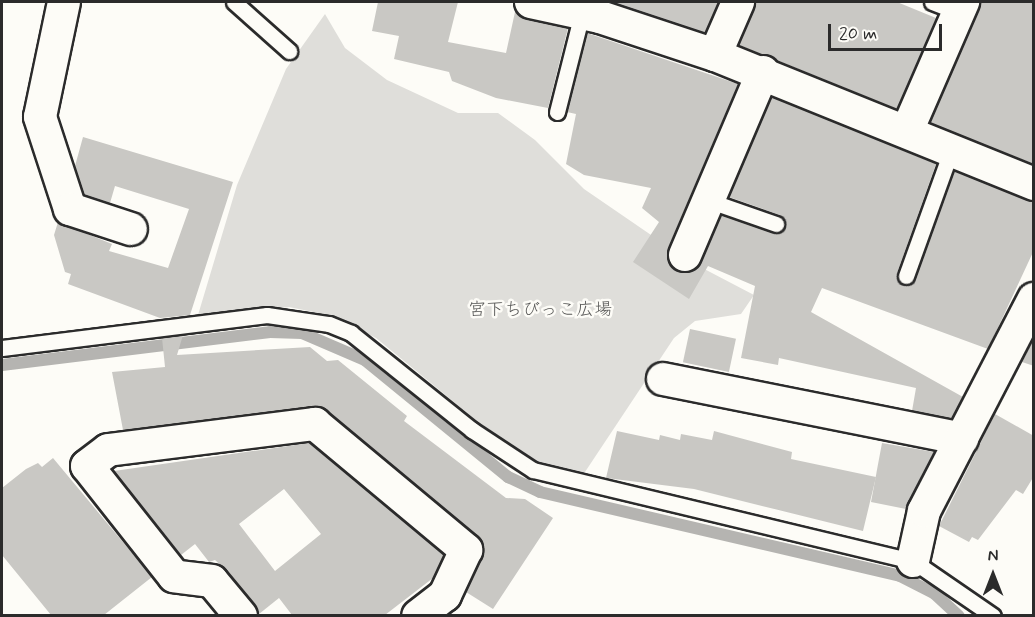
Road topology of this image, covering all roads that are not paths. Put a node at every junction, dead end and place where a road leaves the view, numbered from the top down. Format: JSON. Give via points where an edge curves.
{"nodes":[{"id":1,"x":64,"y":2,"type":"edge"},
{"id":2,"x":234,"y":2,"type":"edge"},
{"id":3,"x":531,"y":2,"type":"edge"},
{"id":4,"x":738,"y":2,"type":"edge"},
{"id":5,"x":951,"y":5,"type":"edge"},
{"id":6,"x":582,"y":13,"type":"junction"},
{"id":7,"x":289,"y":51,"type":"dead end"},
{"id":8,"x":715,"y":55,"type":"junction"},
{"id":9,"x":763,"y":72,"type":"junction"},
{"id":10,"x":557,"y":112,"type":"dead end"},
{"id":11,"x":907,"y":131,"type":"junction"},
{"id":12,"x":951,"y":151,"type":"junction"},
{"id":13,"x":1034,"y":184,"type":"edge"},
{"id":14,"x":710,"y":201,"type":"junction"},
{"id":15,"x":776,"y":224,"type":"dead end"},
{"id":16,"x":131,"y":229,"type":"dead end"},
{"id":17,"x":684,"y":255,"type":"dead end"},
{"id":18,"x":906,"y":276,"type":"dead end"},
{"id":19,"x":1031,"y":311,"type":"edge"},
{"id":20,"x":2,"y":348,"type":"edge"},
{"id":21,"x":663,"y":379,"type":"dead end"},
{"id":22,"x":962,"y":439,"type":"junction"},
{"id":23,"x":913,"y":561,"type":"junction"},
{"id":24,"x":241,"y":615,"type":"edge"},
{"id":25,"x":418,"y":615,"type":"edge"},
{"id":26,"x":993,"y":615,"type":"edge"}],
"edges":[{"from":1,"to":16,"type":"street","via":[[40,117],[70,209]]},
{"from":2,"to":7,"type":"lane"},
{"from":3,"to":6,"type":"street"},
{"from":4,"to":8,"type":"street"},
{"from":5,"to":11,"type":"street"},
{"from":6,"to":8,"type":"street"},
{"from":6,"to":10,"type":"lane"},
{"from":8,"to":9,"type":"street"},
{"from":9,"to":11,"type":"street"},
{"from":9,"to":14,"type":"street"},
{"from":11,"to":12,"type":"street"},
{"from":12,"to":13,"type":"street"},
{"from":12,"to":18,"type":"lane"},
{"from":14,"to":15,"type":"lane"},
{"from":14,"to":17,"type":"street"},
{"from":19,"to":22,"type":"street"},
{"from":20,"to":23,"type":"lane","via":[[267,315],[304,318],[351,333],[472,430],[533,470]]},
{"from":21,"to":22,"type":"street"},
{"from":22,"to":23,"type":"street","via":[[924,511]]},
{"from":23,"to":26,"type":"lane"},
{"from":24,"to":25,"type":"street","via":[[212,581],[174,576],[87,466],[108,450],[315,424],[466,550],[445,595]]}]}
